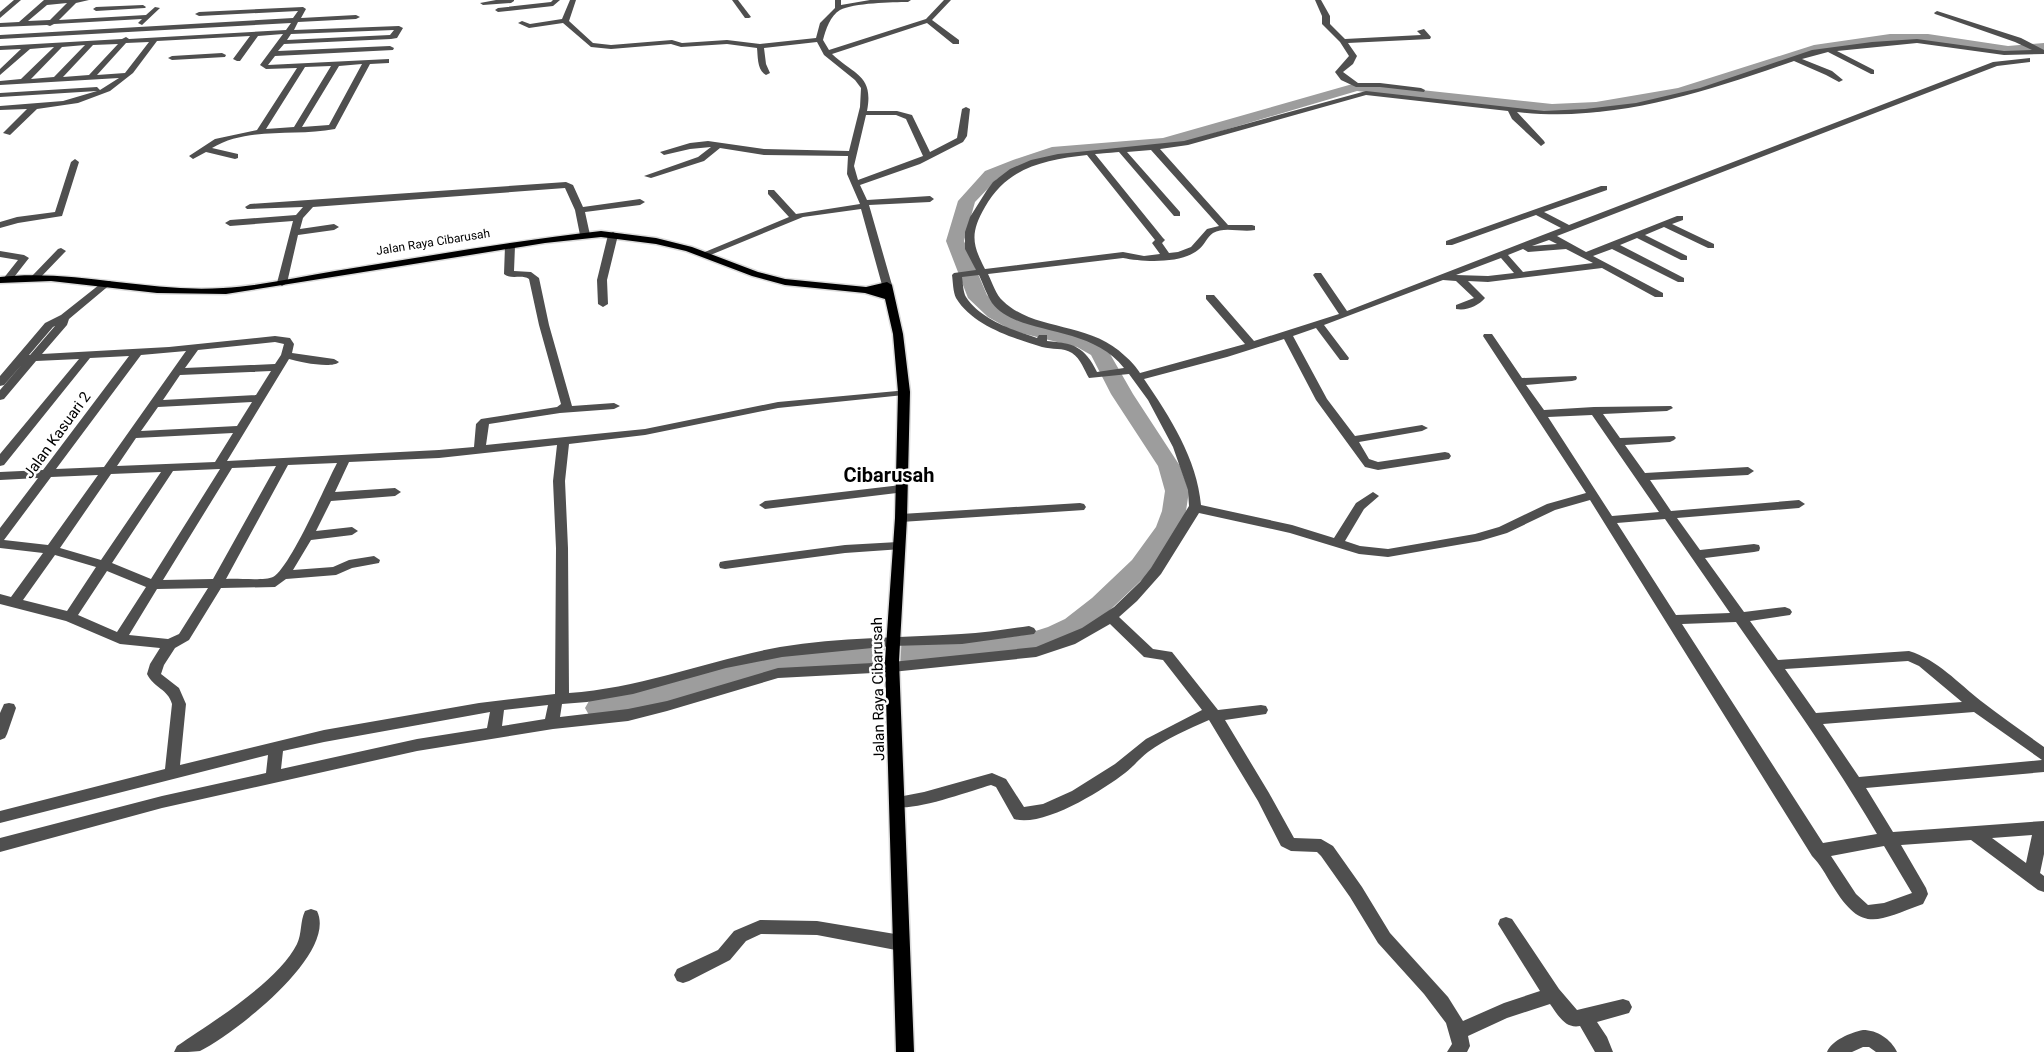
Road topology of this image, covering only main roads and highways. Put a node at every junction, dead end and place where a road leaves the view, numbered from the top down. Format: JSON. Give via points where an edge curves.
{"nodes":[{"id":1,"x":4,"y":280,"type":"edge"},
{"id":2,"x":866,"y":290,"type":"junction"},
{"id":3,"x":889,"y":298,"type":"junction"},
{"id":4,"x":904,"y":1052,"type":"edge"}],
"edges":[{"from":1,"to":2,"type":"main road","name":"Jalan Raya Cibarusah","via":[[55,278],[158,291],[226,291],[585,235],[613,235],[656,241],[705,254],[785,282]]},
{"from":2,"to":3,"type":"main road","name":"Jalan Raya Cibarusah"},
{"from":2,"to":3,"type":"main road","name":"Jalan Raya Cibarusah","via":[[887,285]]},
{"from":3,"to":4,"type":"main road","name":"Jalan Raya Cibarusah","via":[[898,334],[904,392],[901,518],[892,654]]}]}
